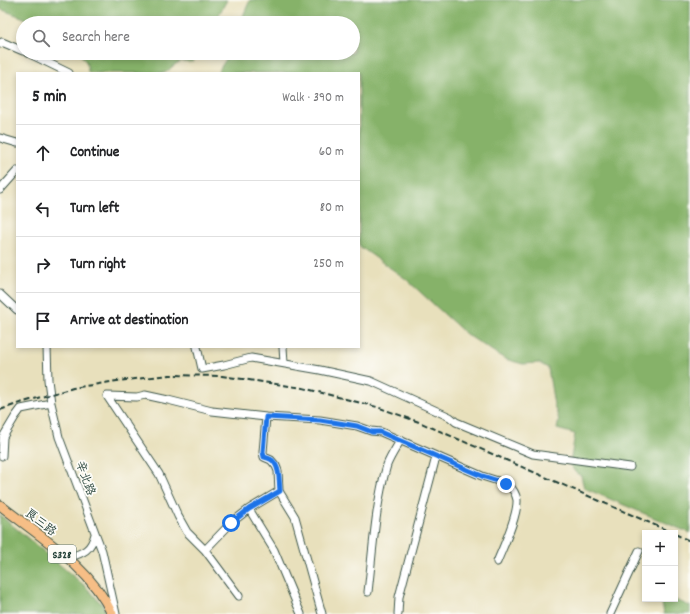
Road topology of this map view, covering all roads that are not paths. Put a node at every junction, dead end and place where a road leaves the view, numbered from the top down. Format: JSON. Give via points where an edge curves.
{"nodes":[{"id":1,"x":0,"y":44,"type":"edge"},
{"id":2,"x":16,"y":48,"type":"edge"},
{"id":3,"x":42,"y":60,"type":"edge"},
{"id":4,"x":67,"y":72,"type":"edge"},
{"id":5,"x":0,"y":138,"type":"edge"},
{"id":6,"x":16,"y":143,"type":"edge"},
{"id":7,"x":16,"y":172,"type":"edge"},
{"id":8,"x":0,"y":190,"type":"edge"},
{"id":9,"x":1,"y":299,"type":"edge"},
{"id":10,"x":16,"y":309,"type":"edge"},
{"id":11,"x":47,"y":348,"type":"edge"},
{"id":12,"x":197,"y":348,"type":"edge"},
{"id":13,"x":283,"y":348,"type":"edge"},
{"id":14,"x":284,"y":363,"type":"junction"},
{"id":15,"x":51,"y":403,"type":"junction"},
{"id":16,"x":266,"y":417,"type":"junction"},
{"id":17,"x":400,"y":441,"type":"junction"},
{"id":18,"x":2,"y":456,"type":"dead end"},
{"id":19,"x":436,"y":457,"type":"junction"},
{"id":20,"x":630,"y":467,"type":"dead end"},
{"id":21,"x":280,"y":491,"type":"junction"},
{"id":22,"x":0,"y":505,"type":"edge"},
{"id":23,"x":249,"y":509,"type":"junction"},
{"id":24,"x":96,"y":534,"type":"junction"},
{"id":25,"x":205,"y":550,"type":"junction"},
{"id":26,"x":639,"y":551,"type":"dead end"},
{"id":27,"x":67,"y":558,"type":"junction"},
{"id":28,"x":497,"y":562,"type":"dead end"},
{"id":29,"x":368,"y":592,"type":"dead end"},
{"id":30,"x":239,"y":596,"type":"dead end"},
{"id":31,"x":112,"y":614,"type":"edge"},
{"id":32,"x":116,"y":614,"type":"edge"},
{"id":33,"x":300,"y":614,"type":"edge"},
{"id":34,"x":322,"y":614,"type":"edge"},
{"id":35,"x":398,"y":614,"type":"edge"},
{"id":36,"x":610,"y":614,"type":"edge"}],
"edges":[{"from":1,"to":2,"type":"street","via":[[2,42]]},
{"from":3,"to":4,"type":"street"},
{"from":5,"to":6,"type":"street"},
{"from":7,"to":8,"type":"street"},
{"from":9,"to":10,"type":"street"},
{"from":11,"to":15,"type":"street","name":"辛北路"},
{"from":12,"to":14,"type":"street","via":[[202,369],[251,358]]},
{"from":13,"to":14,"type":"street"},
{"from":14,"to":20,"type":"street","via":[[371,381],[456,422],[533,454]]},
{"from":15,"to":18,"type":"street","via":[[21,409],[3,437]]},
{"from":15,"to":24,"type":"street","name":"辛北路","via":[[59,437]]},
{"from":16,"to":17,"type":"street","via":[[320,420],[357,426]]},
{"from":16,"to":21,"type":"street","via":[[263,452],[264,457],[272,460],[276,466]]},
{"from":16,"to":25,"type":"street","via":[[212,411],[144,395],[107,396],[159,474],[187,532]]},
{"from":17,"to":19,"type":"street"},
{"from":17,"to":29,"type":"street","via":[[387,464],[376,520]]},
{"from":19,"to":28,"type":"street","via":[[508,484],[512,488],[517,499],[516,510]]},
{"from":19,"to":35,"type":"street","via":[[399,597]]},
{"from":21,"to":23,"type":"street"},
{"from":21,"to":34,"type":"street","via":[[295,517]]},
{"from":22,"to":27,"type":"main road","name":"良三路","number":"S328"},
{"from":23,"to":25,"type":"street","via":[[231,523]]},
{"from":23,"to":33,"type":"street","via":[[274,550]]},
{"from":24,"to":27,"type":"street","via":[[88,549]]},
{"from":24,"to":32,"type":"street","name":"辛北路"},
{"from":25,"to":30,"type":"street"},
{"from":26,"to":36,"type":"street"},
{"from":27,"to":31,"type":"main road","name":"良三路","number":"S328","via":[[98,589]]}]}
